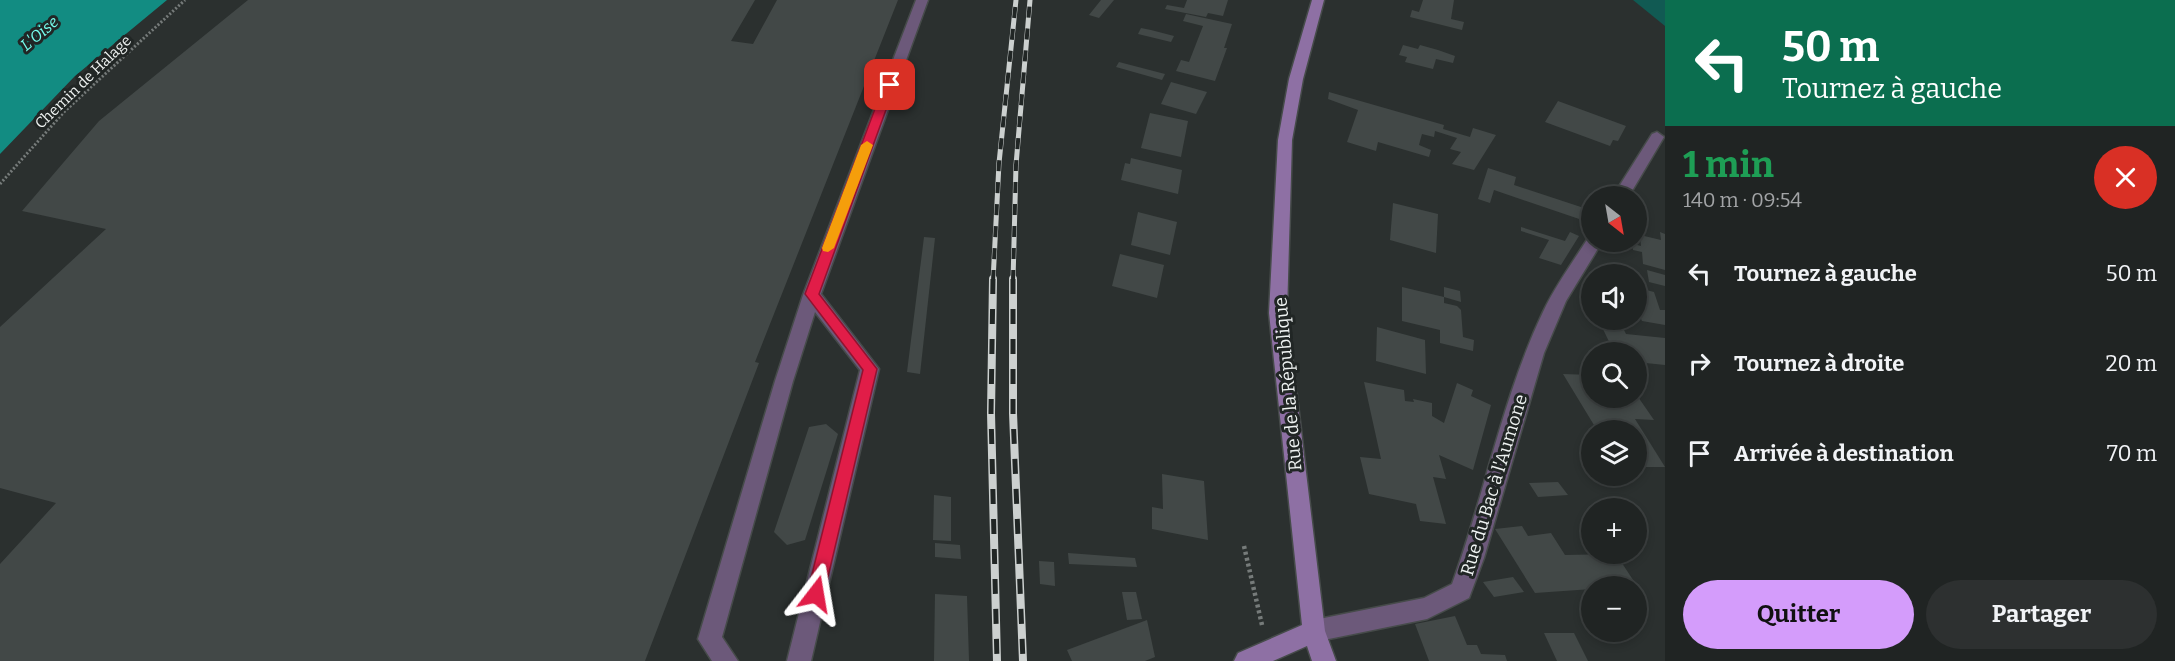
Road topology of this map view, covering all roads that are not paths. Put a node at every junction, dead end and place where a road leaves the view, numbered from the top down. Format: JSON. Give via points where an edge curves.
{"nodes":[{"id":1,"x":922,"y":0,"type":"edge"},
{"id":2,"x":1318,"y":0,"type":"edge"},
{"id":3,"x":1657,"y":137,"type":"dead end"},
{"id":4,"x":1627,"y":186,"type":"edge"},
{"id":5,"x":1588,"y":252,"type":"edge"},
{"id":6,"x":812,"y":294,"type":"junction"},
{"id":7,"x":1314,"y":631,"type":"junction"},
{"id":8,"x":726,"y":661,"type":"edge"},
{"id":9,"x":799,"y":661,"type":"edge"},
{"id":10,"x":1246,"y":661,"type":"edge"},
{"id":11,"x":1324,"y":661,"type":"edge"}],
"edges":[{"from":1,"to":6,"type":"street"},
{"from":2,"to":7,"type":"main road","name":"Rue de la République","via":[[1296,79],[1285,140],[1278,313]]},
{"from":3,"to":4,"type":"street"},
{"from":5,"to":7,"type":"street","name":"Rue du Bac à l'Aumone","via":[[1548,318],[1511,424],[1461,591],[1426,608]]},
{"from":6,"to":8,"type":"street","via":[[710,639]]},
{"from":6,"to":9,"type":"street","via":[[870,369]]},
{"from":7,"to":10,"type":"main road"},
{"from":7,"to":11,"type":"main road","name":"Rue de la République"}]}
